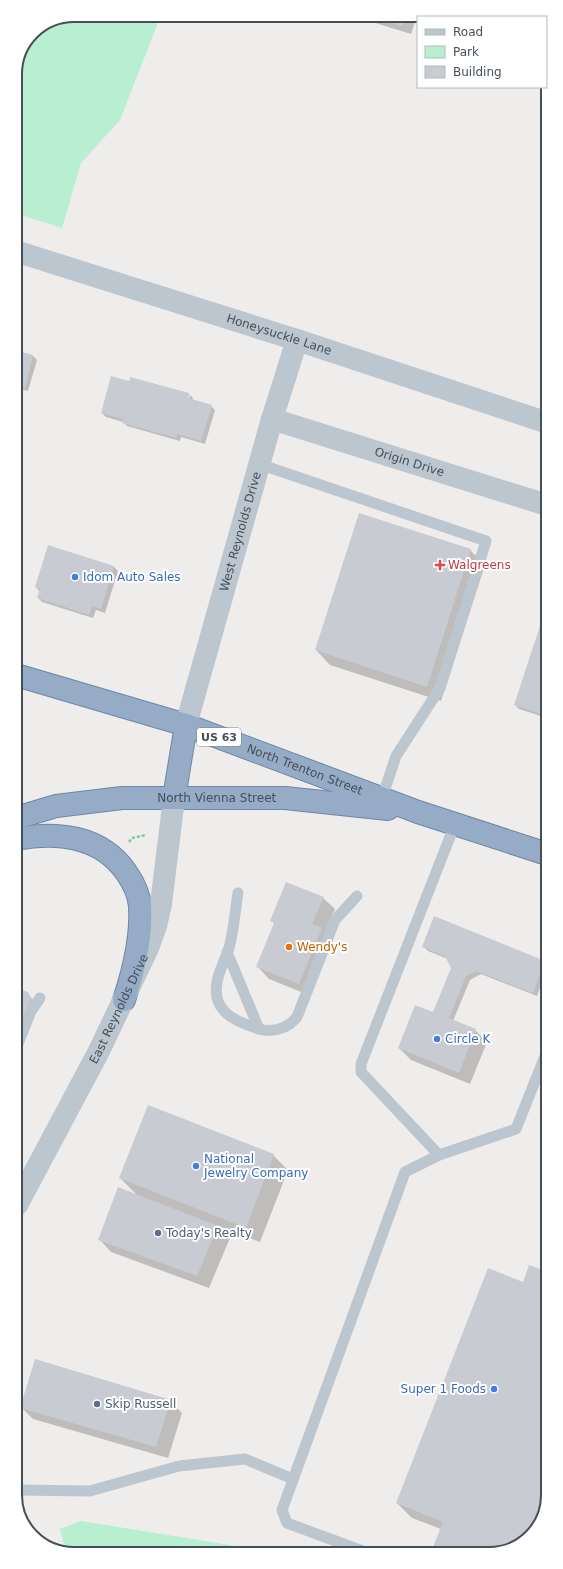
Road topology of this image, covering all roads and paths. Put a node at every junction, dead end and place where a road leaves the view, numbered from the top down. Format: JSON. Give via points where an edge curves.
{"nodes":[{"id":1,"x":22,"y":254,"type":"edge"},
{"id":2,"x":297,"y":340,"type":"junction"},
{"id":3,"x":272,"y":419,"type":"junction"},
{"id":4,"x":541,"y":421,"type":"edge"},
{"id":5,"x":259,"y":464,"type":"junction"},
{"id":6,"x":541,"y":503,"type":"edge"},
{"id":7,"x":22,"y":677,"type":"edge"},
{"id":8,"x":186,"y":725,"type":"junction"},
{"id":9,"x":174,"y":798,"type":"junction"},
{"id":10,"x":382,"y":798,"type":"junction"},
{"id":11,"x":418,"y":812,"type":"junction"},
{"id":12,"x":22,"y":816,"type":"edge"},
{"id":13,"x":455,"y":824,"type":"junction"},
{"id":14,"x":147,"y":835,"type":"dead end"},
{"id":15,"x":22,"y":838,"type":"edge"},
{"id":16,"x":125,"y":845,"type":"dead end"},
{"id":17,"x":541,"y":852,"type":"edge"},
{"id":18,"x":238,"y":893,"type":"dead end"},
{"id":19,"x":357,"y":896,"type":"dead end"},
{"id":20,"x":227,"y":952,"type":"junction"},
{"id":21,"x":40,"y":998,"type":"dead end"},
{"id":22,"x":124,"y":1000,"type":"junction"},
{"id":23,"x":259,"y":1029,"type":"junction"},
{"id":24,"x":22,"y":1034,"type":"edge"},
{"id":25,"x":541,"y":1066,"type":"edge"},
{"id":26,"x":439,"y":1155,"type":"junction"},
{"id":27,"x":22,"y":1195,"type":"edge"},
{"id":28,"x":293,"y":1479,"type":"junction"},
{"id":29,"x":22,"y":1490,"type":"edge"},
{"id":30,"x":354,"y":1547,"type":"edge"}],
"edges":[{"from":1,"to":2,"type":"street","name":"Honeysuckle Lane"},
{"from":2,"to":3,"type":"street","name":"West Reynolds Drive"},
{"from":2,"to":4,"type":"street","name":"Honeysuckle Lane"},
{"from":3,"to":5,"type":"street","name":"West Reynolds Drive"},
{"from":3,"to":6,"type":"street","name":"Origin Drive"},
{"from":5,"to":8,"type":"street","name":"West Reynolds Drive"},
{"from":5,"to":10,"type":"lane","via":[[486,541],[440,688],[396,756]]},
{"from":7,"to":8,"type":"highway","name":"North Trenton Street","number":"US 63"},
{"from":8,"to":9,"type":"highway"},
{"from":8,"to":10,"type":"highway","name":"North Trenton Street","number":"US 63"},
{"from":9,"to":11,"type":"highway","name":"North Vienna Street","number":"US 63","via":[[285,798]]},
{"from":9,"to":12,"type":"highway","name":"North Vienna Street","number":"US 63","via":[[122,798],[56,806]]},
{"from":9,"to":22,"type":"street","name":"East Reynolds Drive","via":[[156,926]]},
{"from":10,"to":11,"type":"highway","name":"North Trenton Street","number":"US 63"},
{"from":11,"to":13,"type":"highway","name":"North Trenton Street","number":"US 63"},
{"from":13,"to":17,"type":"highway","name":"North Trenton Street","number":"US 63"},
{"from":13,"to":26,"type":"lane","via":[[361,1064],[362,1072]]},
{"from":14,"to":16,"type":"path","via":[[132,838]]},
{"from":15,"to":22,"type":"highway","via":[[58,836],[96,845],[114,858],[131,879],[140,906],[139,926],[134,970]]},
{"from":18,"to":20,"type":"lane"},
{"from":19,"to":23,"type":"lane","via":[[335,920],[292,1023],[281,1028]]},
{"from":20,"to":23,"type":"lane"},
{"from":20,"to":23,"type":"lane","via":[[216,984],[220,1008],[233,1019]]},
{"from":21,"to":24,"type":"lane","via":[[31,1011]]},
{"from":22,"to":27,"type":"street","name":"East Reynolds Drive"},
{"from":25,"to":26,"type":"lane","via":[[516,1129]]},
{"from":26,"to":28,"type":"lane","via":[[405,1172]]},
{"from":28,"to":29,"type":"lane","via":[[244,1459],[179,1466],[90,1491]]},
{"from":28,"to":30,"type":"lane","via":[[282,1510],[287,1523]]}]}
